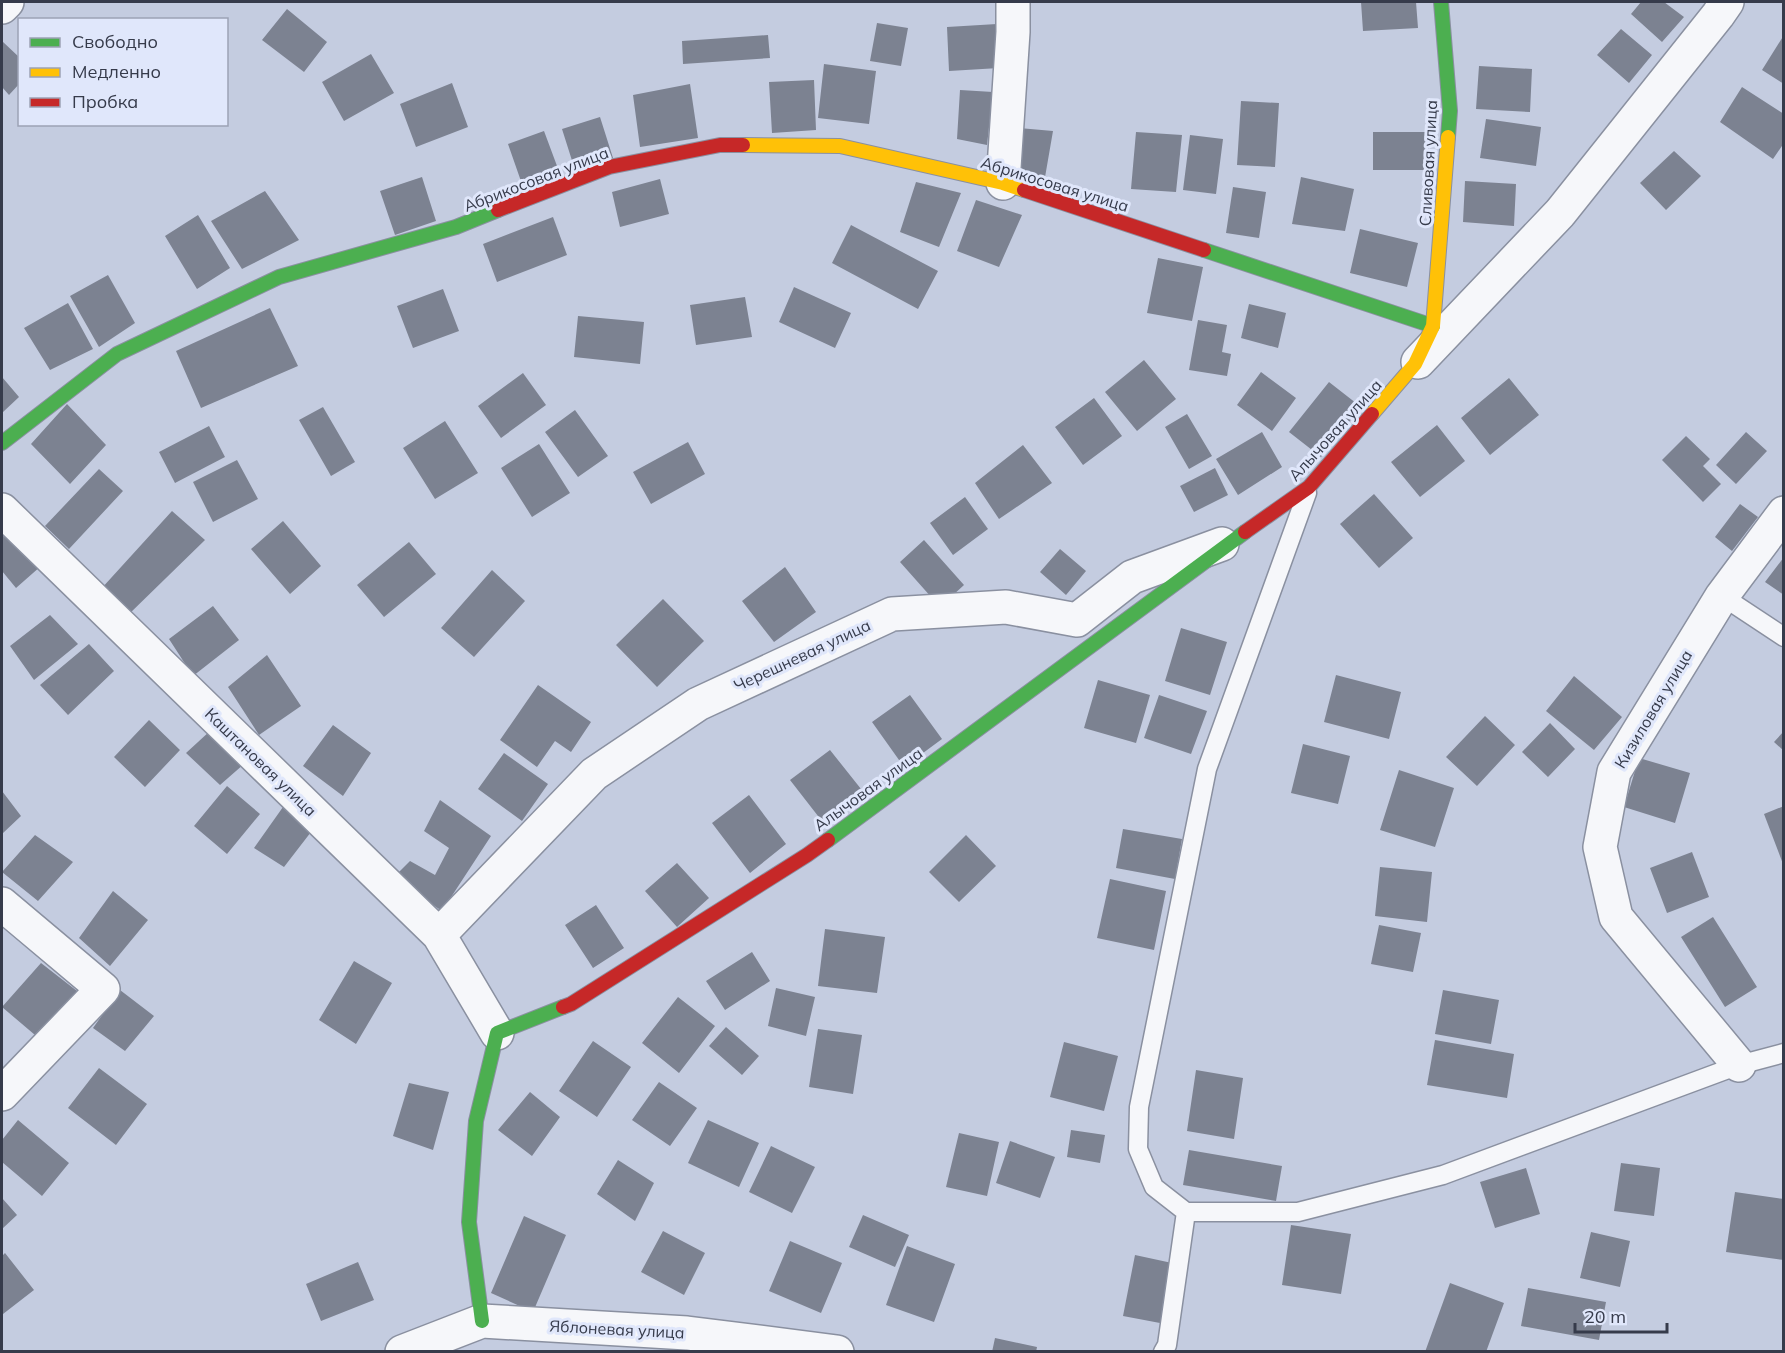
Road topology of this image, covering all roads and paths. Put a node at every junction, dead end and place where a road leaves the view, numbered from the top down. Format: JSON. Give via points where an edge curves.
{"nodes":[{"id":1,"x":8,"y":2,"type":"edge"},
{"id":2,"x":1012,"y":2,"type":"edge"},
{"id":3,"x":1441,"y":2,"type":"edge"},
{"id":4,"x":1727,"y":2,"type":"edge"},
{"id":5,"x":2,"y":7,"type":"edge"},
{"id":6,"x":1003,"y":183,"type":"junction"},
{"id":7,"x":1433,"y":326,"type":"junction"},
{"id":8,"x":1416,"y":364,"type":"junction"},
{"id":9,"x":2,"y":443,"type":"edge"},
{"id":10,"x":1310,"y":487,"type":"junction"},
{"id":11,"x":2,"y":510,"type":"edge"},
{"id":12,"x":1784,"y":513,"type":"edge"},
{"id":13,"x":1234,"y":539,"type":"junction"},
{"id":14,"x":1722,"y":596,"type":"junction"},
{"id":15,"x":1784,"y":637,"type":"edge"},
{"id":16,"x":2,"y":904,"type":"edge"},
{"id":17,"x":439,"y":935,"type":"junction"},
{"id":18,"x":497,"y":1033,"type":"junction"},
{"id":19,"x":1784,"y":1053,"type":"edge"},
{"id":20,"x":1739,"y":1065,"type":"junction"},
{"id":21,"x":2,"y":1094,"type":"edge"},
{"id":22,"x":1185,"y":1212,"type":"junction"},
{"id":23,"x":482,"y":1321,"type":"junction"},
{"id":24,"x":402,"y":1352,"type":"edge"},
{"id":25,"x":837,"y":1352,"type":"edge"},
{"id":26,"x":1163,"y":1352,"type":"edge"}],
"edges":[{"from":1,"to":5,"type":"street"},
{"from":2,"to":6,"type":"street"},
{"from":3,"to":7,"type":"street","name":"Сливовая улица","via":[[1450,111]]},
{"from":4,"to":8,"type":"street","via":[[1560,213]]},
{"from":6,"to":7,"type":"street","name":"Абрикосовая улица"},
{"from":6,"to":9,"type":"street","name":"Абрикосовая улица","via":[[840,146],[720,146],[609,167],[456,227],[279,277],[117,354]]},
{"from":7,"to":8,"type":"street","name":"Алычовая улица"},
{"from":8,"to":10,"type":"street","name":"Алычовая улица"},
{"from":10,"to":13,"type":"street","name":"Алычовая улица"},
{"from":10,"to":22,"type":"lane","via":[[1207,769],[1139,1107],[1138,1149],[1154,1187]]},
{"from":11,"to":17,"type":"street","name":"Каштановая улица"},
{"from":12,"to":14,"type":"street","name":"Кизиловая улица"},
{"from":13,"to":17,"type":"street","name":"Черешневая улица","via":[[1132,578],[1077,620],[1006,607],[892,614],[698,704],[594,774]]},
{"from":13,"to":18,"type":"street","name":"Алычовая улица","via":[[807,855],[571,1004]]},
{"from":14,"to":15,"type":"lane"},
{"from":14,"to":20,"type":"street","name":"Кизиловая улица","via":[[1614,772],[1600,847],[1616,917]]},
{"from":16,"to":21,"type":"street","via":[[103,989]]},
{"from":17,"to":18,"type":"street","name":"Каштановая улица"},
{"from":18,"to":23,"type":"street","via":[[476,1121],[469,1222]]},
{"from":19,"to":20,"type":"lane"},
{"from":20,"to":22,"type":"lane","via":[[1443,1175],[1298,1212]]},
{"from":22,"to":26,"type":"lane"},
{"from":23,"to":24,"type":"street","name":"Яблоневая улица"},
{"from":23,"to":25,"type":"street","name":"Яблоневая улица","via":[[687,1333]]}]}
